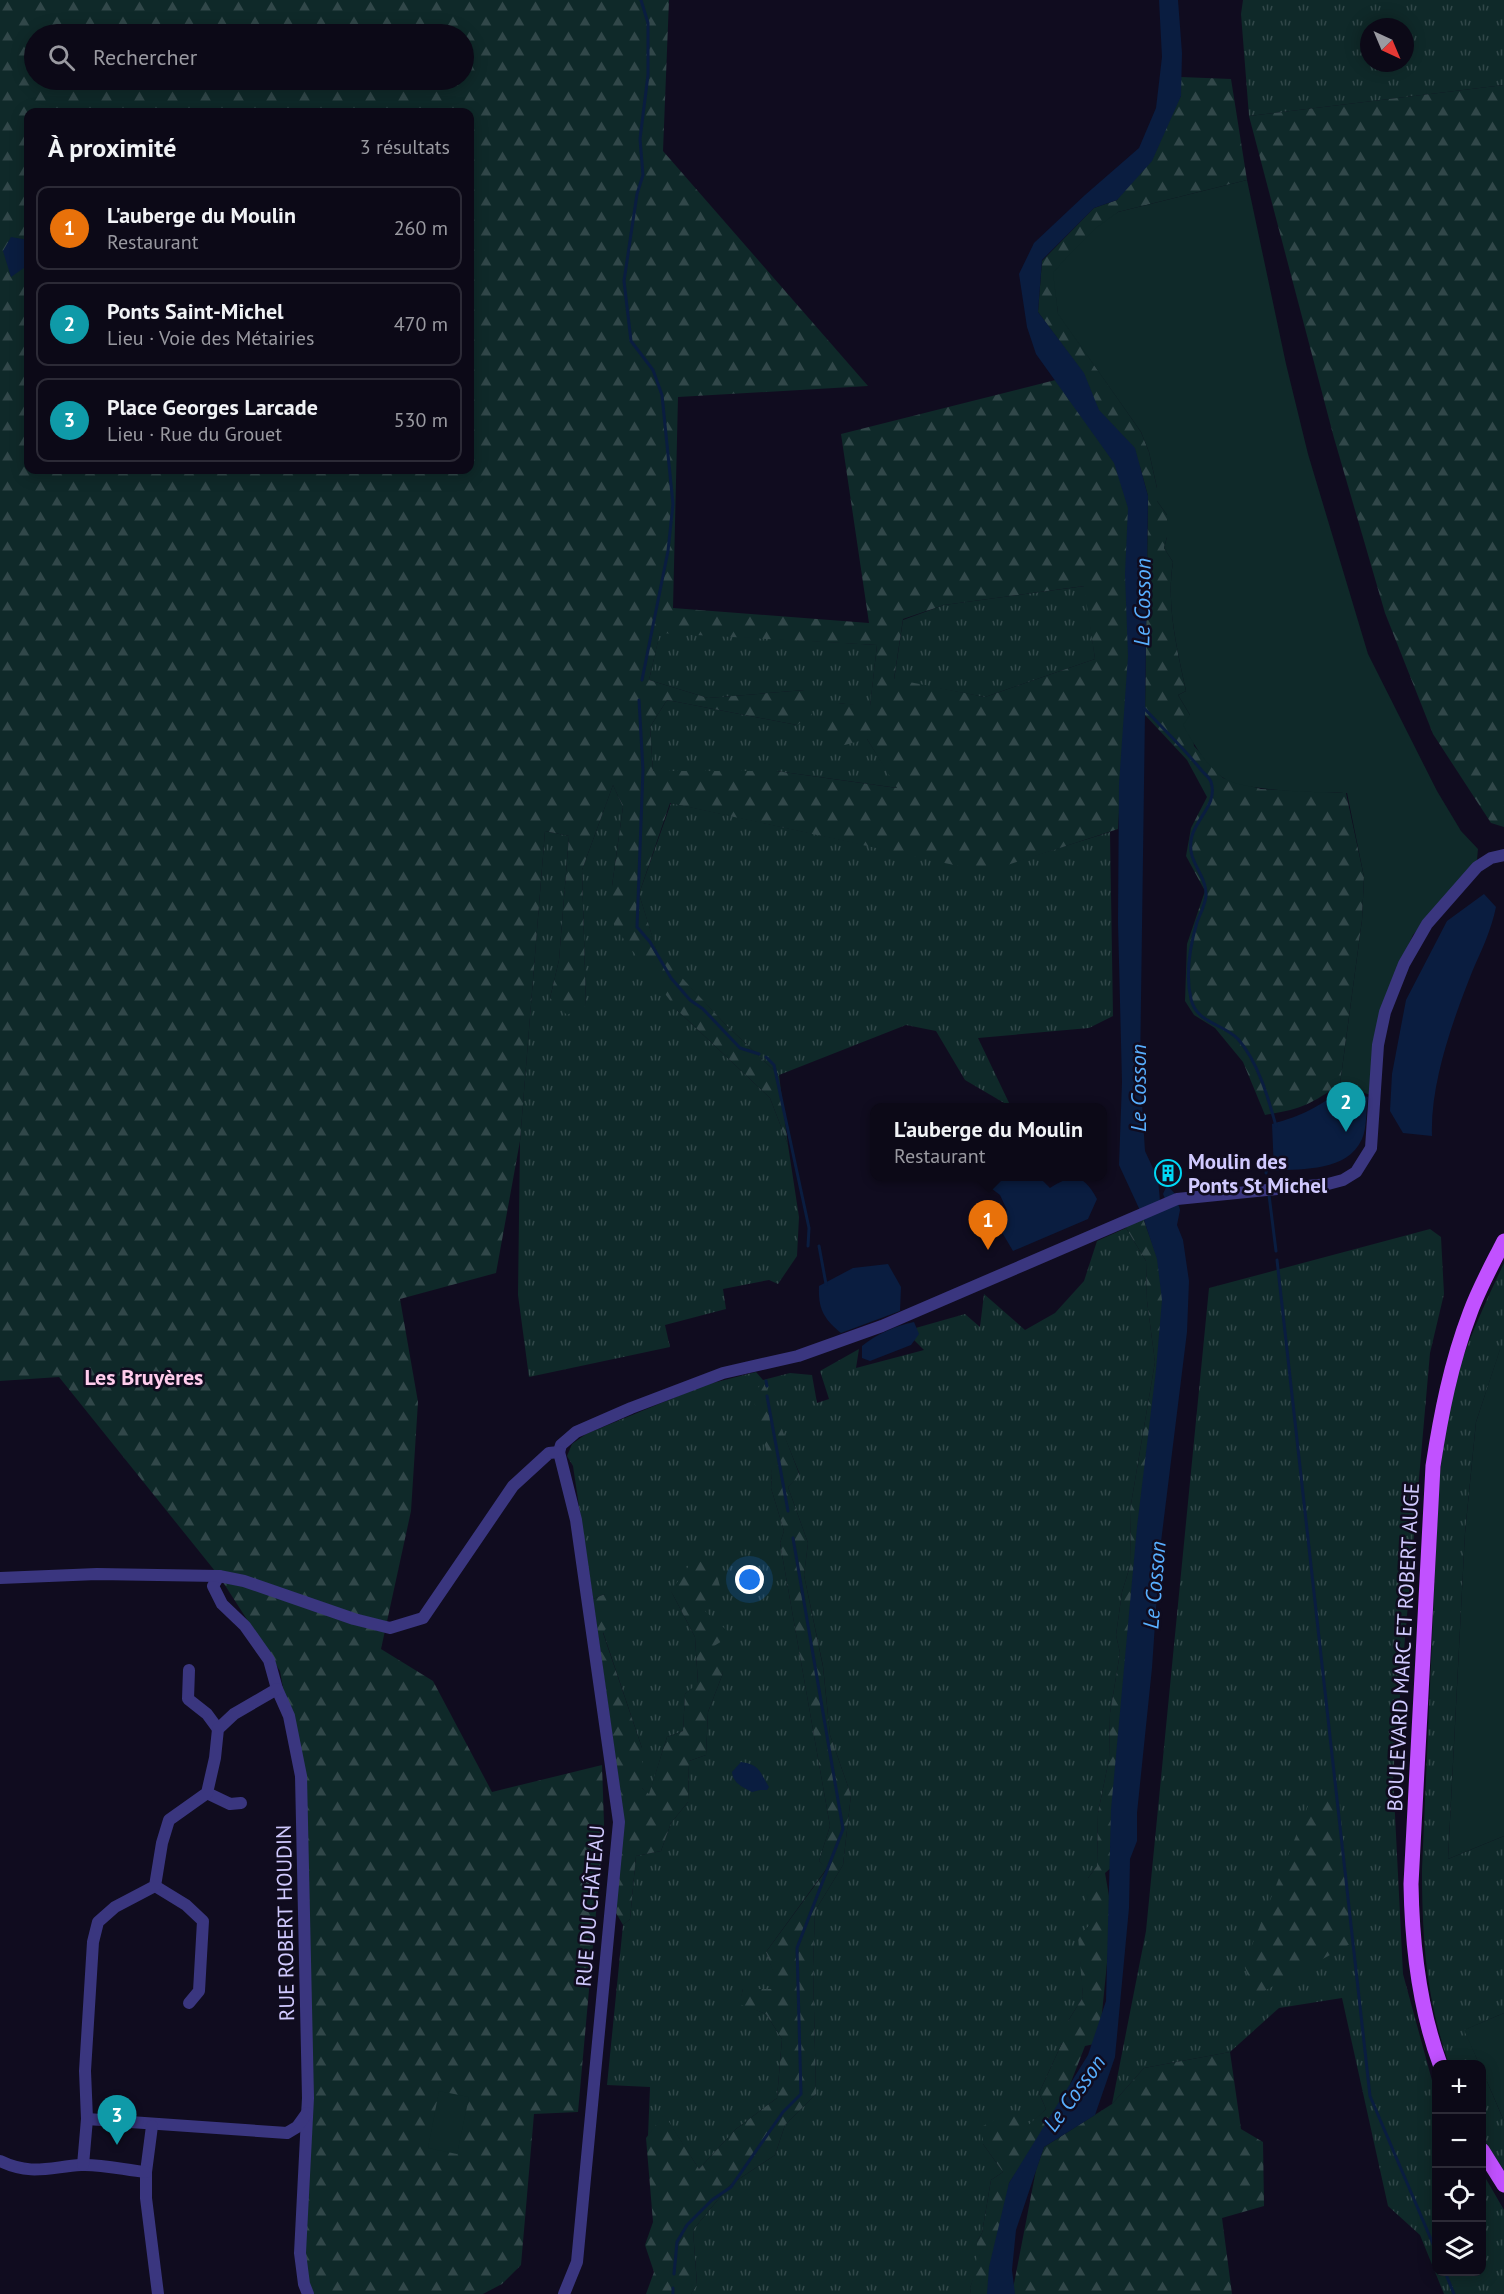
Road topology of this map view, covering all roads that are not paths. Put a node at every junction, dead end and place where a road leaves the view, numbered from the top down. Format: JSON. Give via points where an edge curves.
{"nodes":[{"id":1,"x":1504,"y":855,"type":"edge"},
{"id":2,"x":1504,"y":1241,"type":"edge"},
{"id":3,"x":560,"y":1452,"type":"junction"},
{"id":4,"x":219,"y":1576,"type":"junction"},
{"id":5,"x":0,"y":1578,"type":"edge"},
{"id":6,"x":189,"y":1670,"type":"dead end"},
{"id":7,"x":277,"y":1689,"type":"junction"},
{"id":8,"x":218,"y":1729,"type":"junction"},
{"id":9,"x":207,"y":1793,"type":"junction"},
{"id":10,"x":241,"y":1803,"type":"dead end"},
{"id":11,"x":156,"y":1886,"type":"junction"},
{"id":12,"x":189,"y":2002,"type":"dead end"},
{"id":13,"x":1439,"y":2060,"type":"edge"},
{"id":14,"x":307,"y":2113,"type":"junction"},
{"id":15,"x":87,"y":2119,"type":"junction"},
{"id":16,"x":152,"y":2126,"type":"junction"},
{"id":17,"x":287,"y":2133,"type":"junction"},
{"id":18,"x":1486,"y":2156,"type":"edge"},
{"id":19,"x":306,"y":2157,"type":"junction"},
{"id":20,"x":0,"y":2161,"type":"edge"},
{"id":21,"x":83,"y":2165,"type":"junction"},
{"id":22,"x":146,"y":2172,"type":"junction"},
{"id":23,"x":1504,"y":2185,"type":"edge"},
{"id":24,"x":158,"y":2294,"type":"edge"},
{"id":25,"x":308,"y":2294,"type":"edge"},
{"id":26,"x":564,"y":2294,"type":"edge"}],
"edges":[{"from":1,"to":3,"type":"street","via":[[1477,867],[1427,924],[1404,964],[1385,1012],[1378,1045],[1371,1148],[1356,1172],[1328,1184],[1177,1199],[882,1326],[798,1356],[723,1373],[631,1408],[576,1432],[561,1445]]},
{"from":2,"to":13,"type":"main road","name":"BOULEVARD MARC ET ROBERT AUGE","via":[[1470,1311],[1457,1350],[1441,1412],[1432,1477],[1411,1884],[1418,1978]]},
{"from":3,"to":4,"type":"street","via":[[549,1453],[513,1486],[423,1618],[390,1628]]},
{"from":3,"to":26,"type":"street","name":"RUE DU CHÂTEAU","via":[[576,1520],[619,1822],[576,2262]]},
{"from":4,"to":5,"type":"street","via":[[97,1574]]},
{"from":4,"to":7,"type":"street","name":"RUE ROBERT HOUDIN","via":[[213,1586],[222,1604],[245,1626],[269,1660]]},
{"from":6,"to":8,"type":"street","via":[[188,1699]]},
{"from":7,"to":8,"type":"street","via":[[234,1714]]},
{"from":7,"to":14,"type":"street","name":"RUE ROBERT HOUDIN","via":[[289,1716],[301,1776]]},
{"from":8,"to":9,"type":"street"},
{"from":9,"to":10,"type":"street","via":[[230,1804]]},
{"from":9,"to":11,"type":"street","via":[[169,1820]]},
{"from":11,"to":12,"type":"street","via":[[203,1921],[199,1991]]},
{"from":11,"to":15,"type":"street","via":[[114,1907],[98,1922],[93,1942],[85,2071]]},
{"from":14,"to":17,"type":"street"},
{"from":14,"to":19,"type":"street","name":"RUE ROBERT HOUDIN"},
{"from":15,"to":16,"type":"street"},
{"from":15,"to":21,"type":"street"},
{"from":16,"to":17,"type":"street"},
{"from":16,"to":22,"type":"street"},
{"from":17,"to":19,"type":"street"},
{"from":18,"to":23,"type":"main road"},
{"from":19,"to":25,"type":"street","name":"RUE ROBERT HOUDIN","via":[[300,2253]]},
{"from":20,"to":21,"type":"street","via":[[14,2168],[47,2171]]},
{"from":21,"to":22,"type":"street"},
{"from":22,"to":24,"type":"street"}]}
